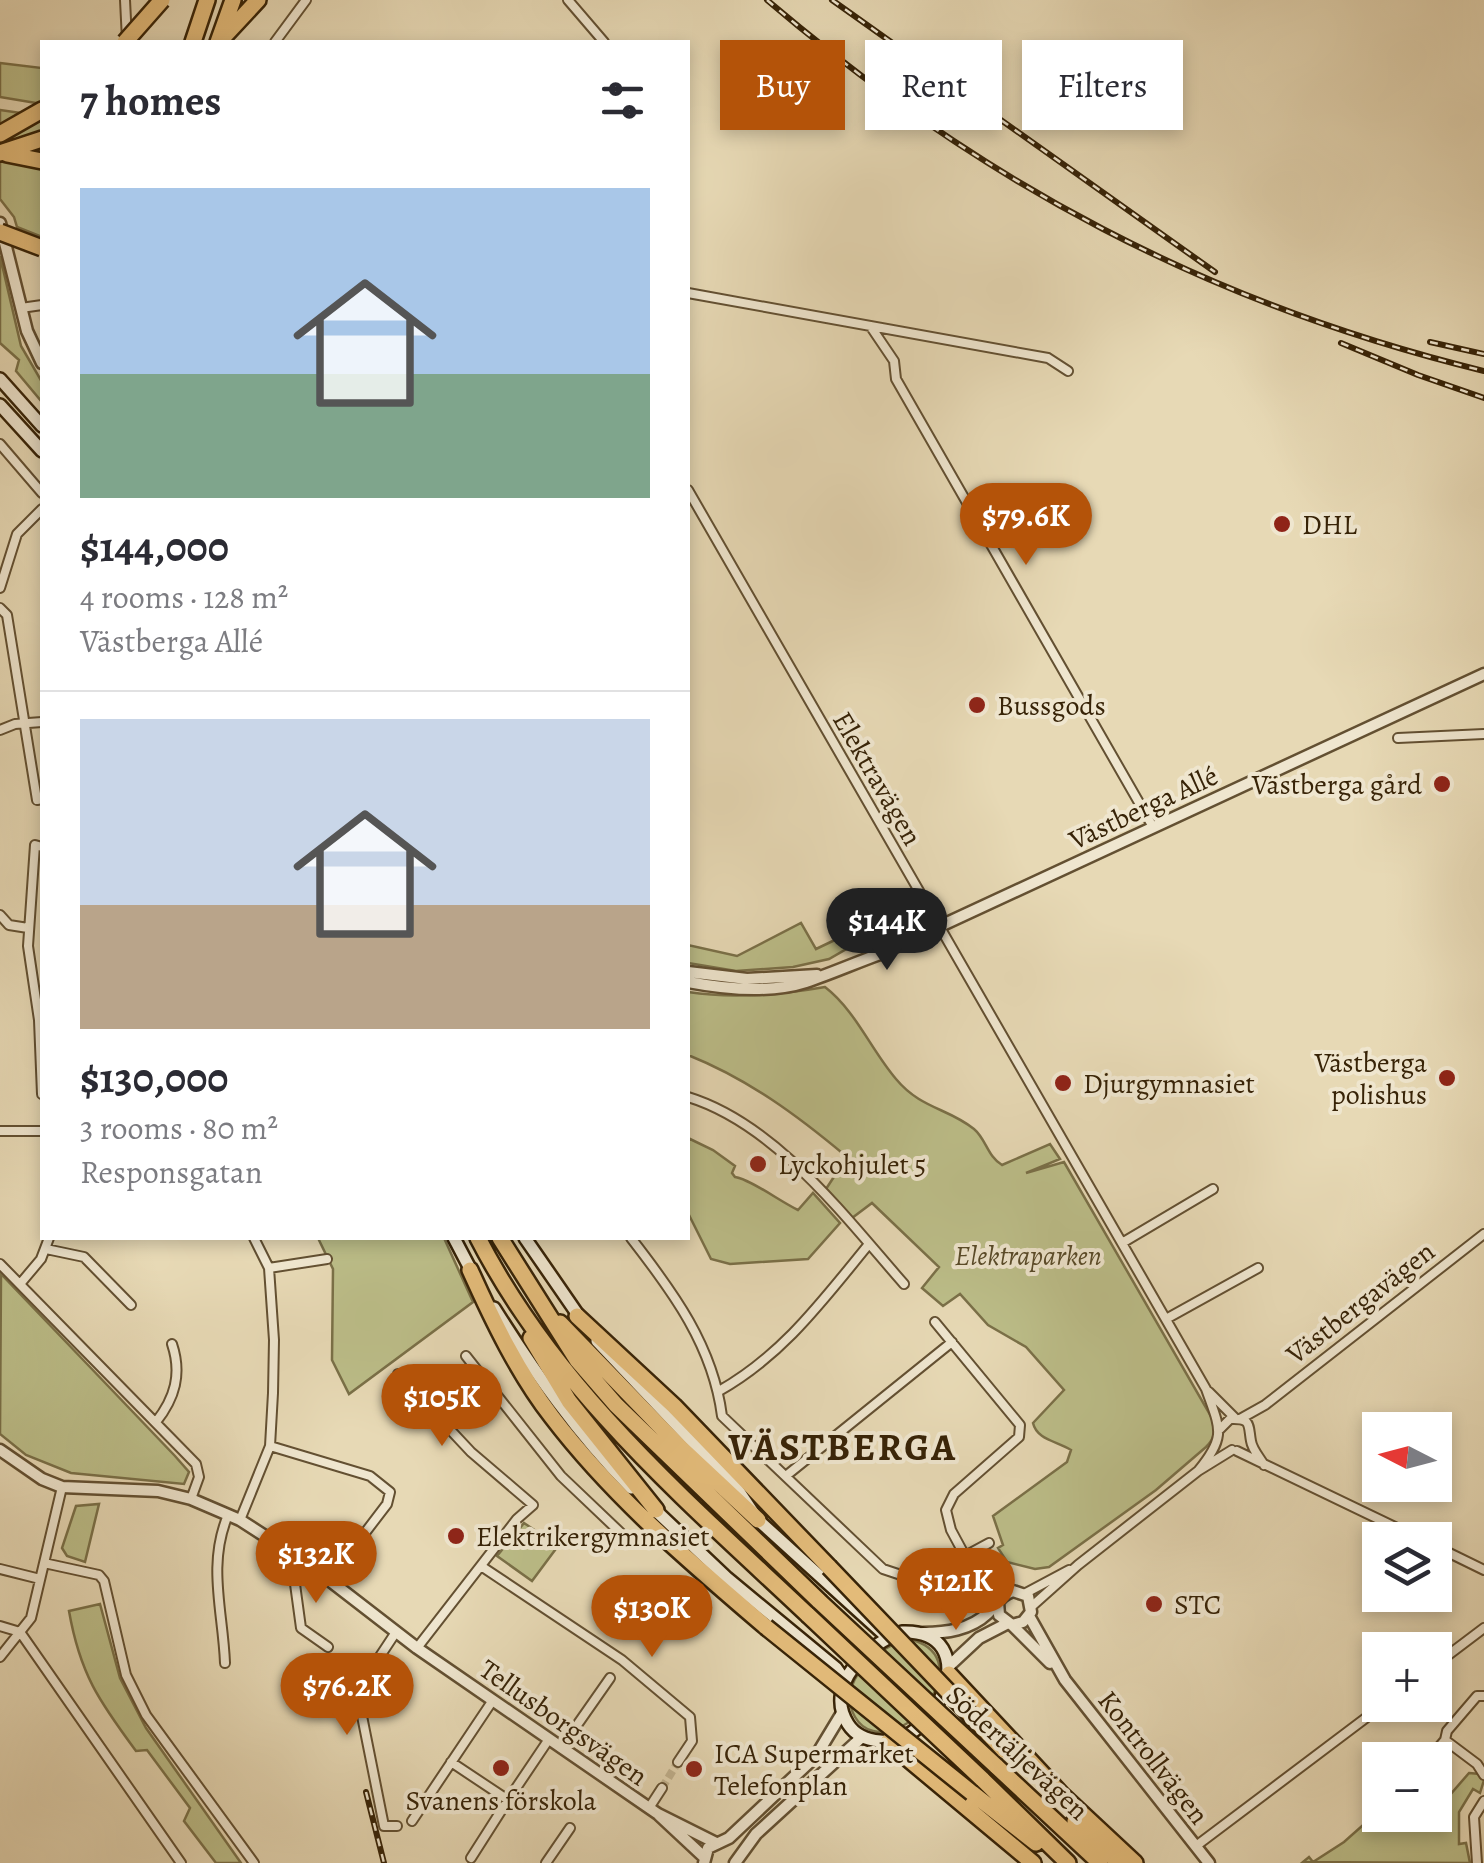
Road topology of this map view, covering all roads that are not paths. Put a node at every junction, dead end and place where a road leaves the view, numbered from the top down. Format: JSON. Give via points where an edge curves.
{"nodes":[{"id":1,"x":125,"y":0,"type":"edge"},
{"id":2,"x":162,"y":0,"type":"edge"},
{"id":3,"x":208,"y":0,"type":"edge"},
{"id":4,"x":233,"y":0,"type":"edge"},
{"id":5,"x":258,"y":0,"type":"edge"},
{"id":6,"x":306,"y":0,"type":"edge"},
{"id":7,"x":568,"y":0,"type":"edge"},
{"id":8,"x":126,"y":40,"type":"edge"},
{"id":9,"x":128,"y":40,"type":"edge"},
{"id":10,"x":194,"y":40,"type":"edge"},
{"id":11,"x":219,"y":40,"type":"edge"},
{"id":12,"x":220,"y":40,"type":"edge"},
{"id":13,"x":276,"y":40,"type":"edge"},
{"id":14,"x":602,"y":40,"type":"edge"},
{"id":15,"x":40,"y":111,"type":"edge"},
{"id":16,"x":0,"y":134,"type":"edge"},
{"id":17,"x":40,"y":141,"type":"edge"},
{"id":18,"x":0,"y":153,"type":"edge"},
{"id":19,"x":40,"y":162,"type":"edge"},
{"id":20,"x":0,"y":223,"type":"edge"},
{"id":21,"x":0,"y":232,"type":"edge"},
{"id":22,"x":40,"y":247,"type":"edge"},
{"id":23,"x":690,"y":293,"type":"edge"},
{"id":24,"x":40,"y":305,"type":"edge"},
{"id":25,"x":22,"y":308,"type":"junction"},
{"id":26,"x":870,"y":327,"type":"junction"},
{"id":27,"x":40,"y":359,"type":"edge"},
{"id":28,"x":1068,"y":372,"type":"dead end"},
{"id":29,"x":0,"y":379,"type":"edge"},
{"id":30,"x":0,"y":405,"type":"edge"},
{"id":31,"x":40,"y":424,"type":"edge"},
{"id":32,"x":0,"y":444,"type":"edge"},
{"id":33,"x":40,"y":449,"type":"edge"},
{"id":34,"x":40,"y":491,"type":"edge"},
{"id":35,"x":690,"y":494,"type":"edge"},
{"id":36,"x":40,"y":511,"type":"edge"},
{"id":37,"x":0,"y":588,"type":"edge"},
{"id":38,"x":0,"y":608,"type":"edge"},
{"id":39,"x":1484,"y":674,"type":"edge"},
{"id":40,"x":40,"y":722,"type":"edge"},
{"id":41,"x":27,"y":725,"type":"junction"},
{"id":42,"x":0,"y":730,"type":"edge"},
{"id":43,"x":1484,"y":734,"type":"edge"},
{"id":44,"x":1398,"y":738,"type":"dead end"},
{"id":45,"x":40,"y":799,"type":"edge"},
{"id":46,"x":1153,"y":827,"type":"junction"},
{"id":47,"x":39,"y":846,"type":"edge"},
{"id":48,"x":0,"y":915,"type":"edge"},
{"id":49,"x":937,"y":926,"type":"junction"},
{"id":50,"x":28,"y":928,"type":"junction"},
{"id":51,"x":690,"y":972,"type":"edge"},
{"id":52,"x":818,"y":975,"type":"junction"},
{"id":53,"x":690,"y":982,"type":"edge"},
{"id":54,"x":40,"y":1015,"type":"edge"},
{"id":55,"x":690,"y":1098,"type":"edge"},
{"id":56,"x":40,"y":1130,"type":"edge"},
{"id":57,"x":0,"y":1131,"type":"edge"},
{"id":58,"x":1213,"y":1189,"type":"dead end"},
{"id":59,"x":1484,"y":1234,"type":"edge"},
{"id":60,"x":48,"y":1240,"type":"edge"},
{"id":61,"x":255,"y":1240,"type":"edge"},
{"id":62,"x":455,"y":1240,"type":"edge"},
{"id":63,"x":479,"y":1240,"type":"edge"},
{"id":64,"x":501,"y":1240,"type":"edge"},
{"id":65,"x":527,"y":1240,"type":"edge"},
{"id":66,"x":631,"y":1240,"type":"edge"},
{"id":67,"x":1122,"y":1243,"type":"junction"},
{"id":68,"x":869,"y":1244,"type":"junction"},
{"id":69,"x":46,"y":1248,"type":"junction"},
{"id":70,"x":327,"y":1259,"type":"dead end"},
{"id":71,"x":0,"y":1264,"type":"edge"},
{"id":72,"x":269,"y":1268,"type":"junction"},
{"id":73,"x":1258,"y":1268,"type":"dead end"},
{"id":74,"x":470,"y":1270,"type":"junction"},
{"id":75,"x":20,"y":1284,"type":"junction"},
{"id":76,"x":904,"y":1284,"type":"dead end"},
{"id":77,"x":514,"y":1302,"type":"junction"},
{"id":78,"x":132,"y":1305,"type":"dead end"},
{"id":79,"x":546,"y":1310,"type":"junction"},
{"id":80,"x":578,"y":1316,"type":"junction"},
{"id":81,"x":1166,"y":1319,"type":"junction"},
{"id":82,"x":935,"y":1322,"type":"dead end"},
{"id":83,"x":952,"y":1342,"type":"junction"},
{"id":84,"x":172,"y":1344,"type":"dead end"},
{"id":85,"x":466,"y":1356,"type":"dead end"},
{"id":86,"x":398,"y":1374,"type":"dead end"},
{"id":87,"x":718,"y":1388,"type":"junction"},
{"id":88,"x":1206,"y":1388,"type":"junction"},
{"id":89,"x":1264,"y":1405,"type":"junction"},
{"id":90,"x":1238,"y":1418,"type":"junction"},
{"id":91,"x":156,"y":1422,"type":"junction"},
{"id":92,"x":1250,"y":1428,"type":"junction"},
{"id":93,"x":1220,"y":1434,"type":"junction"},
{"id":94,"x":1250,"y":1441,"type":"junction"},
{"id":95,"x":270,"y":1446,"type":"junction"},
{"id":96,"x":0,"y":1450,"type":"edge"},
{"id":97,"x":1235,"y":1451,"type":"junction"},
{"id":98,"x":1264,"y":1466,"type":"junction"},
{"id":99,"x":1198,"y":1471,"type":"junction"},
{"id":100,"x":787,"y":1475,"type":"junction"},
{"id":101,"x":62,"y":1487,"type":"junction"},
{"id":102,"x":191,"y":1499,"type":"junction"},
{"id":103,"x":656,"y":1510,"type":"junction"},
{"id":104,"x":228,"y":1514,"type":"junction"},
{"id":105,"x":240,"y":1520,"type":"junction"},
{"id":106,"x":758,"y":1520,"type":"junction"},
{"id":107,"x":1384,"y":1522,"type":"edge"},
{"id":108,"x":622,"y":1535,"type":"dead end"},
{"id":109,"x":988,"y":1543,"type":"dead end"},
{"id":110,"x":1452,"y":1554,"type":"edge"},
{"id":111,"x":964,"y":1556,"type":"junction"},
{"id":112,"x":44,"y":1563,"type":"junction"},
{"id":113,"x":307,"y":1563,"type":"junction"},
{"id":114,"x":480,"y":1566,"type":"junction"},
{"id":115,"x":1078,"y":1566,"type":"junction"},
{"id":116,"x":0,"y":1569,"type":"edge"},
{"id":117,"x":1484,"y":1570,"type":"edge"},
{"id":118,"x":982,"y":1573,"type":"junction"},
{"id":119,"x":40,"y":1579,"type":"junction"},
{"id":120,"x":329,"y":1580,"type":"junction"},
{"id":121,"x":1018,"y":1592,"type":"junction"},
{"id":122,"x":999,"y":1601,"type":"junction"},
{"id":123,"x":1030,"y":1611,"type":"junction"},
{"id":124,"x":1010,"y":1624,"type":"junction"},
{"id":125,"x":0,"y":1626,"type":"edge"},
{"id":126,"x":1484,"y":1628,"type":"edge"},
{"id":127,"x":20,"y":1632,"type":"junction"},
{"id":128,"x":396,"y":1632,"type":"junction"},
{"id":129,"x":923,"y":1634,"type":"junction"},
{"id":130,"x":887,"y":1637,"type":"junction"},
{"id":131,"x":328,"y":1647,"type":"dead end"},
{"id":132,"x":417,"y":1648,"type":"junction"},
{"id":133,"x":1452,"y":1653,"type":"edge"},
{"id":134,"x":0,"y":1657,"type":"edge"},
{"id":135,"x":225,"y":1663,"type":"dead end"},
{"id":136,"x":949,"y":1670,"type":"junction"},
{"id":137,"x":610,"y":1678,"type":"dead end"},
{"id":138,"x":1065,"y":1680,"type":"junction"},
{"id":139,"x":845,"y":1681,"type":"junction"},
{"id":140,"x":1484,"y":1696,"type":"edge"},
{"id":141,"x":492,"y":1700,"type":"junction"},
{"id":142,"x":842,"y":1714,"type":"junction"},
{"id":143,"x":1362,"y":1721,"type":"edge"},
{"id":144,"x":862,"y":1737,"type":"junction"},
{"id":145,"x":549,"y":1739,"type":"junction"},
{"id":146,"x":1444,"y":1740,"type":"joint"},
{"id":147,"x":888,"y":1742,"type":"junction"},
{"id":148,"x":561,"y":1748,"type":"junction"},
{"id":149,"x":451,"y":1762,"type":"junction"},
{"id":150,"x":678,"y":1762,"type":"tunnel mouth"},
{"id":151,"x":1484,"y":1775,"type":"edge"},
{"id":152,"x":662,"y":1788,"type":"tunnel mouth"},
{"id":153,"x":508,"y":1800,"type":"junction"},
{"id":154,"x":1484,"y":1801,"type":"edge"},
{"id":155,"x":654,"y":1811,"type":"junction"},
{"id":156,"x":412,"y":1821,"type":"dead end"},
{"id":157,"x":397,"y":1826,"type":"dead end"},
{"id":158,"x":570,"y":1828,"type":"dead end"},
{"id":159,"x":718,"y":1843,"type":"junction"},
{"id":160,"x":1196,"y":1846,"type":"junction"},
{"id":161,"x":471,"y":1858,"type":"dead end"},
{"id":162,"x":703,"y":1861,"type":"edge"},
{"id":163,"x":735,"y":1862,"type":"edge"},
{"id":164,"x":182,"y":1863,"type":"edge"},
{"id":165,"x":254,"y":1863,"type":"edge"},
{"id":166,"x":546,"y":1863,"type":"edge"},
{"id":167,"x":1032,"y":1863,"type":"edge"},
{"id":168,"x":1065,"y":1863,"type":"edge"},
{"id":169,"x":1100,"y":1863,"type":"edge"},
{"id":170,"x":1119,"y":1863,"type":"edge"},
{"id":171,"x":1135,"y":1863,"type":"edge"},
{"id":172,"x":1208,"y":1863,"type":"edge"},
{"id":173,"x":1477,"y":1863,"type":"edge"}],
"edges":[{"from":1,"to":8,"type":"street"},
{"from":2,"to":9,"type":"highway","bridge":true},
{"from":3,"to":10,"type":"highway"},
{"from":4,"to":11,"type":"highway"},
{"from":5,"to":12,"type":"highway"},
{"from":6,"to":13,"type":"street"},
{"from":7,"to":14,"type":"street"},
{"from":15,"to":16,"type":"highway"},
{"from":17,"to":18,"type":"highway"},
{"from":18,"to":19,"type":"highway"},
{"from":20,"to":25,"type":"street"},
{"from":21,"to":22,"type":"highway","bridge":true},
{"from":23,"to":26,"type":"street"},
{"from":24,"to":25,"type":"street"},
{"from":25,"to":27,"type":"street"},
{"from":26,"to":28,"type":"street","via":[[1048,358]]},
{"from":26,"to":46,"type":"street"},
{"from":29,"to":31,"type":"main road"},
{"from":30,"to":33,"type":"main road"},
{"from":32,"to":34,"type":"street"},
{"from":35,"to":49,"type":"street","name":"Elektravägen"},
{"from":36,"to":37,"type":"street","via":[[16,534]]},
{"from":38,"to":41,"type":"street","via":[[7,616]]},
{"from":39,"to":46,"type":"street","name":"Västberga Allé"},
{"from":40,"to":41,"type":"street"},
{"from":41,"to":42,"type":"street"},
{"from":41,"to":45,"type":"street"},
{"from":43,"to":44,"type":"street"},
{"from":46,"to":49,"type":"street","name":"Västberga Allé"},
{"from":47,"to":50,"type":"street"},
{"from":48,"to":50,"type":"street","via":[[9,925]]},
{"from":49,"to":52,"type":"street","name":"Västberga Allé"},
{"from":49,"to":67,"type":"street","name":"Elektravägen"},
{"from":50,"to":54,"type":"street"},
{"from":51,"to":52,"type":"street","name":"Västberga Allé","via":[[747,979]]},
{"from":52,"to":53,"type":"street","name":"Västberga Allé","via":[[747,989]]},
{"from":55,"to":68,"type":"street","via":[[720,1108],[756,1133]]},
{"from":56,"to":57,"type":"street"},
{"from":58,"to":67,"type":"street"},
{"from":59,"to":89,"type":"street","name":"Västbergavägen"},
{"from":60,"to":69,"type":"street"},
{"from":61,"to":72,"type":"street"},
{"from":62,"to":74,"type":"main road"},
{"from":63,"to":77,"type":"highway","name":"Södertäljevägen"},
{"from":64,"to":79,"type":"highway","name":"Södertäljevägen"},
{"from":65,"to":80,"type":"main road"},
{"from":66,"to":87,"type":"street","via":[[694,1327]]},
{"from":67,"to":81,"type":"street","name":"Elektravägen"},
{"from":68,"to":76,"type":"street"},
{"from":68,"to":87,"type":"street","via":[[798,1331],[767,1360]]},
{"from":69,"to":75,"type":"street"},
{"from":69,"to":78,"type":"street","via":[[84,1257]]},
{"from":70,"to":72,"type":"street"},
{"from":71,"to":75,"type":"street"},
{"from":72,"to":95,"type":"street"},
{"from":73,"to":81,"type":"street"},
{"from":74,"to":103,"type":"main road","via":[[561,1410]]},
{"from":74,"to":168,"type":"highway","bridge":true,"via":[[552,1418],[671,1546]]},
{"from":75,"to":91,"type":"street"},
{"from":77,"to":103,"type":"highway","via":[[561,1390]]},
{"from":77,"to":168,"type":"highway","name":"Södertäljevägen","bridge":true,"via":[[611,1427]]},
{"from":79,"to":106,"type":"highway"},
{"from":79,"to":169,"type":"highway","name":"Södertäljevägen","bridge":true,"via":[[627,1417]]},
{"from":80,"to":106,"type":"main road"},
{"from":80,"to":170,"type":"highway","bridge":true},
{"from":81,"to":88,"type":"street","name":"Elektravägen"},
{"from":82,"to":83,"type":"street"},
{"from":83,"to":100,"type":"street"},
{"from":83,"to":111,"type":"street","via":[[1020,1425],[1019,1437],[954,1494],[946,1510]]},
{"from":84,"to":91,"type":"street","via":[[178,1360],[174,1396]]},
{"from":85,"to":108,"type":"street","via":[[561,1476]]},
{"from":86,"to":114,"type":"street","via":[[471,1452],[533,1504]]},
{"from":87,"to":100,"type":"street","via":[[722,1416]]},
{"from":88,"to":90,"type":"street","name":"Elektravägen"},
{"from":88,"to":93,"type":"street","name":"Elektravägen"},
{"from":89,"to":90,"type":"street","name":"Västbergavägen"},
{"from":89,"to":92,"type":"street","name":"Västbergavägen"},
{"from":90,"to":92,"type":"street"},
{"from":90,"to":93,"type":"street","via":[[1226,1421]]},
{"from":91,"to":102,"type":"street","via":[[196,1464]]},
{"from":92,"to":94,"type":"street"},
{"from":93,"to":97,"type":"street"},
{"from":93,"to":99,"type":"street"},
{"from":94,"to":97,"type":"street"},
{"from":94,"to":98,"type":"street"},
{"from":95,"to":105,"type":"street"},
{"from":95,"to":120,"type":"street","via":[[370,1476],[390,1492]]},
{"from":96,"to":101,"type":"street","name":"Tellusborgsvägen"},
{"from":97,"to":98,"type":"street"},
{"from":97,"to":99,"type":"street"},
{"from":98,"to":107,"type":"street"},
{"from":99,"to":115,"type":"street"},
{"from":100,"to":111,"type":"street","via":[[896,1576]]},
{"from":101,"to":102,"type":"street","name":"Tellusborgsvägen","via":[[131,1488]]},
{"from":101,"to":112,"type":"street"},
{"from":102,"to":104,"type":"street","name":"Tellusborgsvägen"},
{"from":103,"to":139,"type":"main road"},
{"from":104,"to":105,"type":"street","name":"Tellusborgsvägen"},
{"from":104,"to":135,"type":"street","via":[[215,1580]]},
{"from":105,"to":113,"type":"street","name":"Tellusborgsvägen"},
{"from":106,"to":130,"type":"main road"},
{"from":109,"to":111,"type":"street"},
{"from":110,"to":117,"type":"street"},
{"from":111,"to":118,"type":"street"},
{"from":112,"to":119,"type":"street"},
{"from":112,"to":165,"type":"street","via":[[99,1575],[126,1674],[146,1714]]},
{"from":113,"to":120,"type":"street","name":"Tellusborgsvägen"},
{"from":113,"to":131,"type":"street","via":[[295,1584],[301,1628]]},
{"from":114,"to":132,"type":"street"},
{"from":114,"to":150,"type":"street","via":[[622,1660],[690,1717],[692,1741]]},
{"from":115,"to":121,"type":"street"},
{"from":115,"to":123,"type":"street"},
{"from":116,"to":119,"type":"street"},
{"from":118,"to":121,"type":"street"},
{"from":118,"to":122,"type":"street"},
{"from":119,"to":127,"type":"street","via":[[31,1618]]},
{"from":120,"to":128,"type":"street","name":"Tellusborgsvägen"},
{"from":121,"to":122,"type":"street"},
{"from":121,"to":123,"type":"street"},
{"from":122,"to":124,"type":"street","via":[[999,1616]]},
{"from":122,"to":129,"type":"street","via":[[959,1629]]},
{"from":123,"to":124,"type":"street","via":[[1023,1622]]},
{"from":123,"to":138,"type":"street","name":"Kontrollvägen"},
{"from":124,"to":136,"type":"street","via":[[979,1638]]},
{"from":124,"to":138,"type":"street","name":"Kontrollvägen"},
{"from":125,"to":127,"type":"street"},
{"from":126,"to":133,"type":"street"},
{"from":127,"to":134,"type":"street"},
{"from":127,"to":164,"type":"street"},
{"from":128,"to":132,"type":"street","name":"Tellusborgsvägen"},
{"from":128,"to":157,"type":"street","via":[[357,1690],[384,1826]]},
{"from":129,"to":130,"type":"main road"},
{"from":129,"to":136,"type":"main road","via":[[940,1646]]},
{"from":130,"to":139,"type":"main road"},
{"from":132,"to":141,"type":"street","name":"Tellusborgsvägen"},
{"from":136,"to":147,"type":"main road","via":[[928,1716]]},
{"from":136,"to":171,"type":"highway","via":[[1062,1795]]},
{"from":137,"to":148,"type":"street"},
{"from":138,"to":160,"type":"street","name":"Kontrollvägen"},
{"from":139,"to":142,"type":"main road"},
{"from":140,"to":146,"type":"street","via":[[1477,1696]]},
{"from":141,"to":145,"type":"street","name":"Tellusborgsvägen"},
{"from":141,"to":149,"type":"street"},
{"from":142,"to":144,"type":"main road"},
{"from":142,"to":159,"type":"street","via":[[816,1756]]},
{"from":143,"to":160,"type":"street"},
{"from":144,"to":147,"type":"main road"},
{"from":144,"to":163,"type":"street","via":[[756,1834]]},
{"from":145,"to":148,"type":"street","name":"Tellusborgsvägen"},
{"from":145,"to":153,"type":"street"},
{"from":146,"to":151,"type":"street"},
{"from":147,"to":167,"type":"highway"},
{"from":148,"to":155,"type":"street","name":"Tellusborgsvägen"},
{"from":149,"to":153,"type":"street"},
{"from":149,"to":156,"type":"street"},
{"from":152,"to":155,"type":"street"},
{"from":153,"to":161,"type":"street"},
{"from":154,"to":173,"type":"street","via":[[1474,1817]]},
{"from":155,"to":159,"type":"street","name":"Tellusborgsvägen"},
{"from":155,"to":162,"type":"street","name":"Tellusborgsvägen"},
{"from":158,"to":166,"type":"street"},
{"from":159,"to":162,"type":"street"},
{"from":159,"to":163,"type":"street","via":[[732,1849]]},
{"from":160,"to":172,"type":"street","name":"Kontrollvägen"}]}
